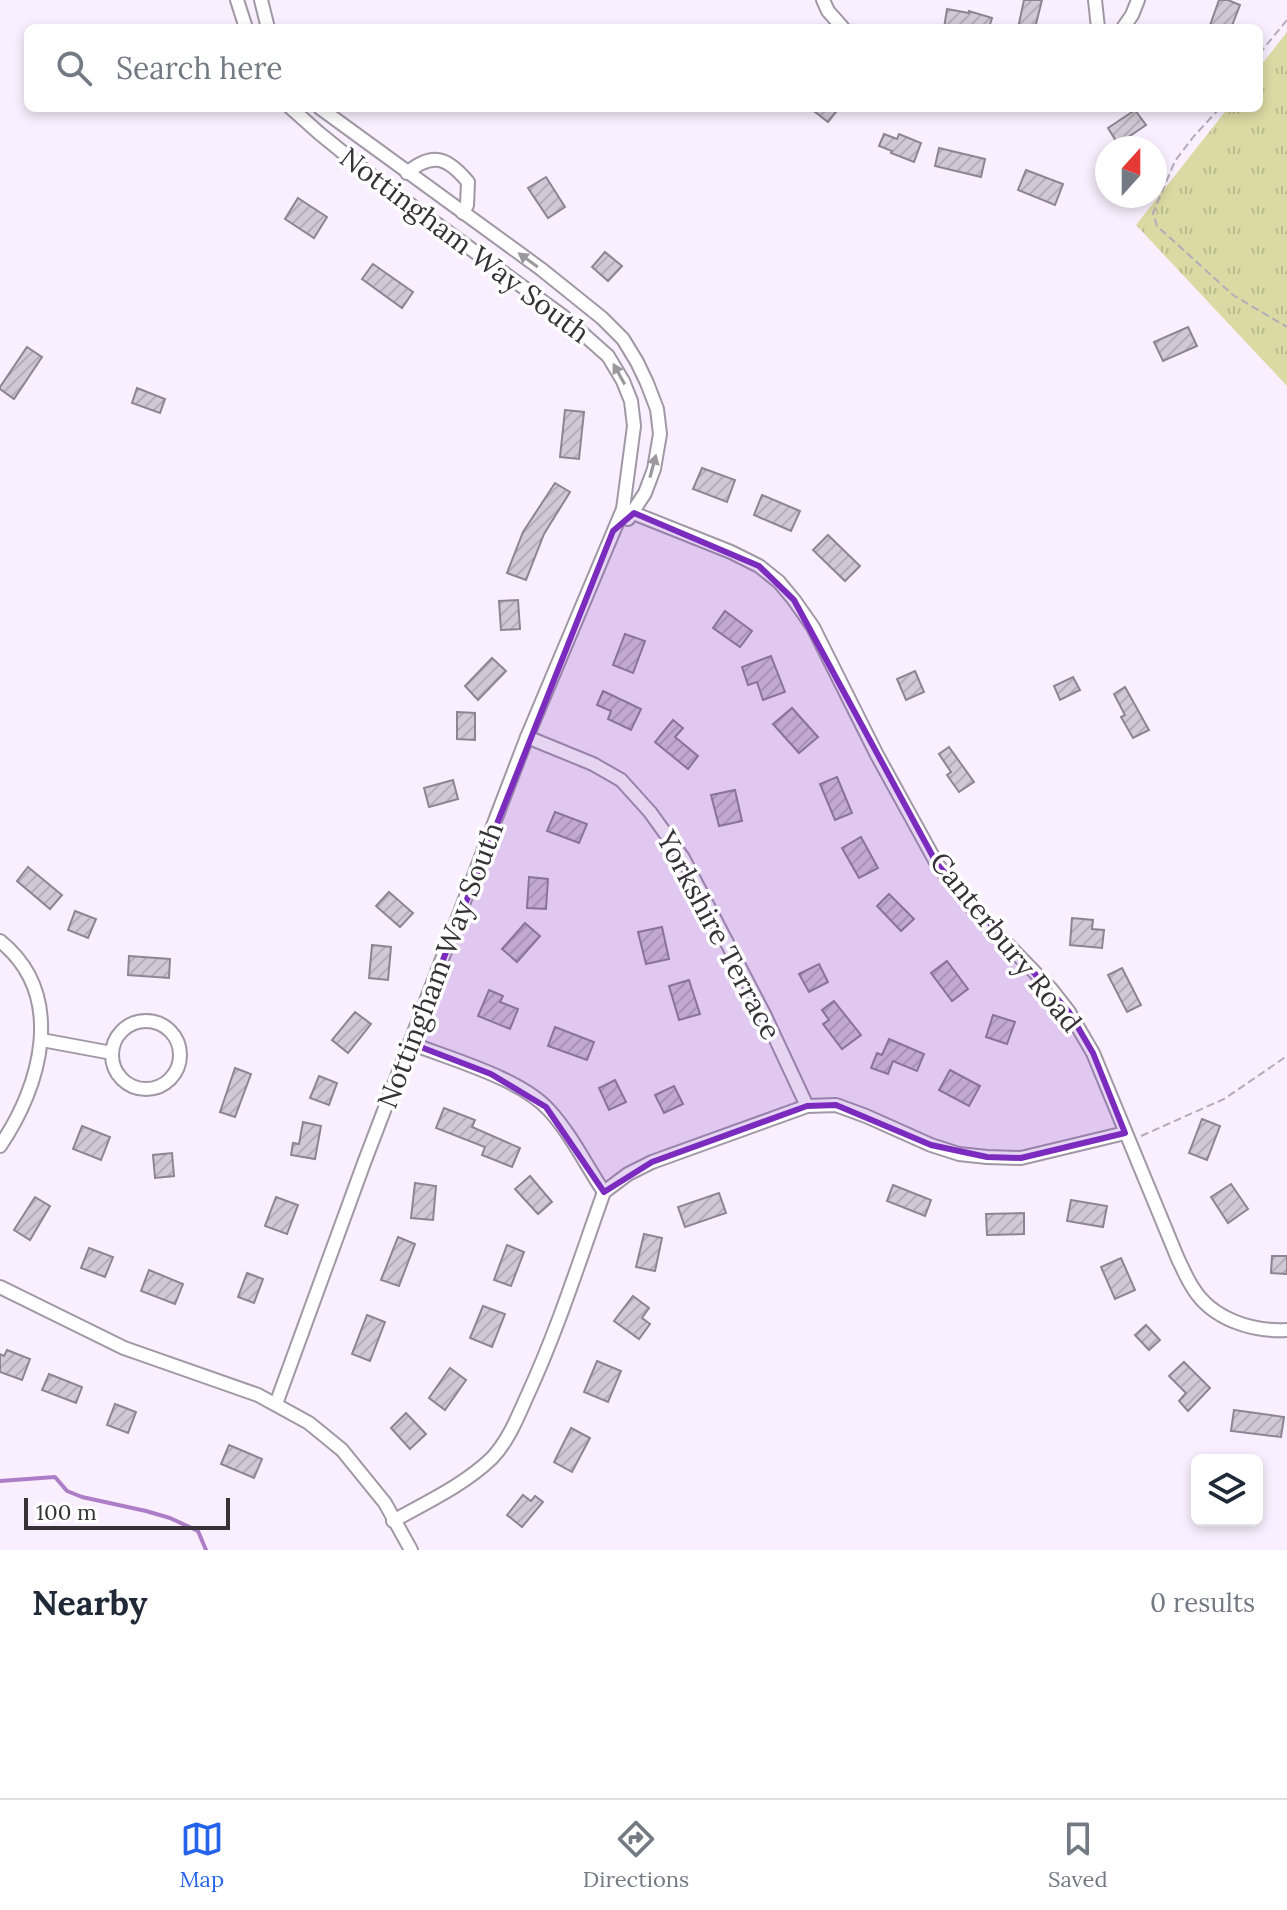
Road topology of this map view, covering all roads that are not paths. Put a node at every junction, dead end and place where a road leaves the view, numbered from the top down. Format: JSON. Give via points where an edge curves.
{"nodes":[{"id":1,"x":237,"y":0,"type":"edge"},
{"id":2,"x":261,"y":0,"type":"edge"},
{"id":3,"x":823,"y":0,"type":"edge"},
{"id":4,"x":1095,"y":0,"type":"edge"},
{"id":5,"x":1138,"y":0,"type":"edge"},
{"id":6,"x":245,"y":24,"type":"edge"},
{"id":7,"x":267,"y":24,"type":"edge"},
{"id":8,"x":839,"y":24,"type":"edge"},
{"id":9,"x":1098,"y":24,"type":"edge"},
{"id":10,"x":1126,"y":24,"type":"edge"},
{"id":11,"x":295,"y":112,"type":"edge"},
{"id":12,"x":325,"y":112,"type":"edge"},
{"id":13,"x":407,"y":173,"type":"junction"},
{"id":14,"x":463,"y":213,"type":"junction"},
{"id":15,"x":628,"y":511,"type":"junction"},
{"id":16,"x":527,"y":737,"type":"junction"},
{"id":17,"x":0,"y":941,"type":"edge"},
{"id":18,"x":42,"y":1040,"type":"junction"},
{"id":19,"x":410,"y":1043,"type":"junction"},
{"id":20,"x":112,"y":1053,"type":"junction"},
{"id":21,"x":807,"y":1106,"type":"junction"},
{"id":22,"x":1127,"y":1137,"type":"junction"},
{"id":23,"x":0,"y":1146,"type":"edge"},
{"id":24,"x":604,"y":1192,"type":"junction"},
{"id":25,"x":0,"y":1287,"type":"edge"},
{"id":26,"x":1287,"y":1330,"type":"edge"},
{"id":27,"x":276,"y":1404,"type":"junction"},
{"id":28,"x":393,"y":1521,"type":"junction"},
{"id":29,"x":411,"y":1550,"type":"edge"}],
"edges":[{"from":1,"to":6,"type":"street"},
{"from":2,"to":7,"type":"street"},
{"from":3,"to":8,"type":"street"},
{"from":4,"to":9,"type":"street"},
{"from":5,"to":10,"type":"street"},
{"from":15,"to":11,"type":"street","name":"Nottingham Way South","one_way":true,"via":[[631,401],[608,356]]},
{"from":12,"to":13,"type":"street","name":"Nottingham Way South"},
{"from":13,"to":14,"type":"street","name":"Nottingham Way South"},
{"from":13,"to":14,"type":"street","name":"Nottingham Way South","via":[[426,161],[450,163],[468,182]]},
{"from":15,"to":14,"type":"street","name":"Nottingham Way South","one_way":true,"via":[[645,493],[660,434],[657,409],[637,362],[602,318]]},
{"from":15,"to":16,"type":"street","name":"Nottingham Way South","via":[[613,531]]},
{"from":15,"to":22,"type":"street","name":"Canterbury Road","via":[[759,566],[794,600],[937,864],[1069,1012],[1093,1053]]},
{"from":16,"to":19,"type":"street","name":"Nottingham Way South"},
{"from":16,"to":21,"type":"street","name":"Yorkshire Terrace","via":[[621,780],[650,812],[683,858]]},
{"from":17,"to":18,"type":"street","via":[[35,991]]},
{"from":18,"to":20,"type":"street"},
{"from":18,"to":23,"type":"street","via":[[26,1101]]},
{"from":19,"to":24,"type":"street","via":[[491,1074],[546,1107]]},
{"from":19,"to":27,"type":"street","name":"Nottingham Way South"},
{"from":20,"to":20,"type":"street","via":[[121,1031],[135,1022],[151,1021],[171,1033],[180,1055],[171,1078],[157,1087],[141,1088],[119,1076]]},
{"from":21,"to":22,"type":"street","via":[[836,1105],[931,1145],[987,1157],[1021,1158]]},
{"from":21,"to":24,"type":"street","via":[[652,1162]]},
{"from":22,"to":26,"type":"street","name":"Canterbury Road","via":[[1194,1290],[1220,1315],[1241,1325]]},
{"from":24,"to":28,"type":"street","via":[[510,1433],[471,1475]]},
{"from":25,"to":27,"type":"street","via":[[124,1348]]},
{"from":27,"to":28,"type":"street","via":[[342,1450],[385,1503]]},
{"from":28,"to":29,"type":"street"}]}
